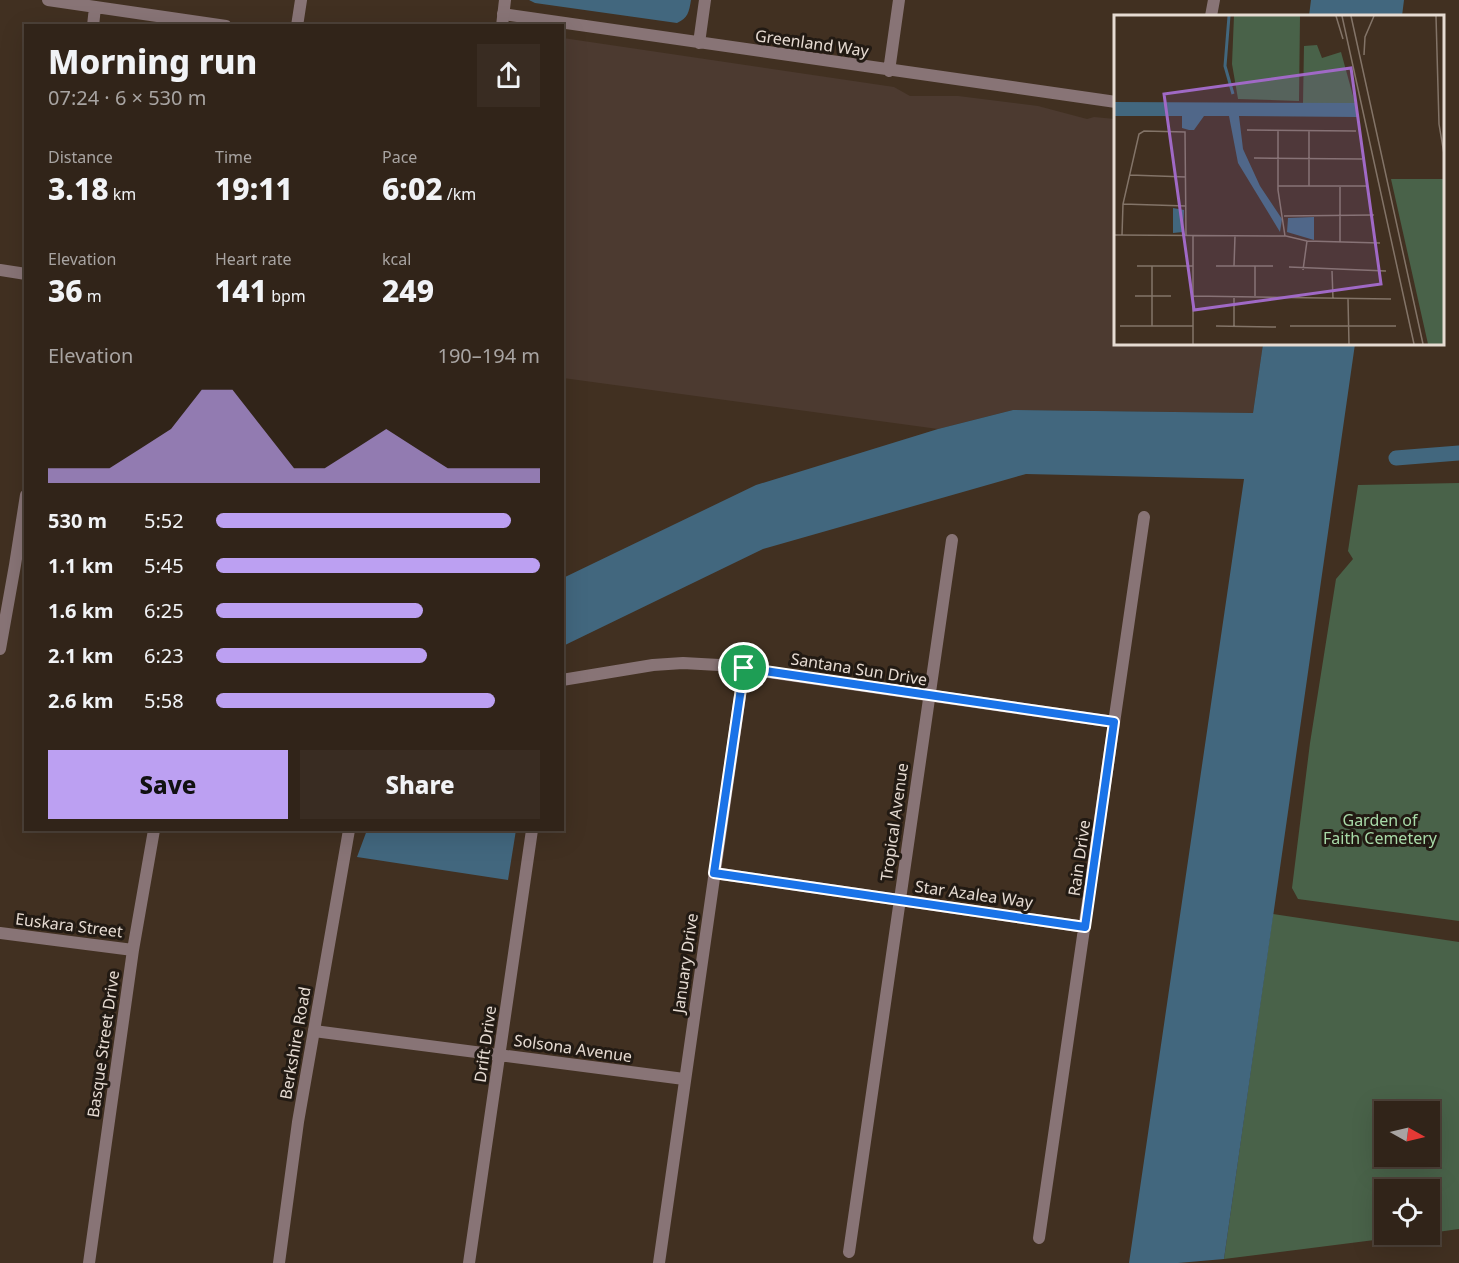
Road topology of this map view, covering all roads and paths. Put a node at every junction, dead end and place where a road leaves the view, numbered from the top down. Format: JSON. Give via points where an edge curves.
{"nodes":[{"id":1,"x":48,"y":0,"type":"edge"},
{"id":2,"x":301,"y":0,"type":"edge"},
{"id":3,"x":505,"y":0,"type":"edge"},
{"id":4,"x":705,"y":0,"type":"edge"},
{"id":5,"x":899,"y":0,"type":"edge"},
{"id":6,"x":1214,"y":0,"type":"edge"},
{"id":7,"x":95,"y":7,"type":"junction"},
{"id":8,"x":1211,"y":15,"type":"edge"},
{"id":9,"x":503,"y":20,"type":"edge"},
{"id":10,"x":93,"y":24,"type":"edge"},
{"id":11,"x":212,"y":24,"type":"edge"},
{"id":12,"x":297,"y":24,"type":"edge"},
{"id":13,"x":537,"y":24,"type":"edge"},
{"id":14,"x":564,"y":27,"type":"edge"},
{"id":15,"x":699,"y":43,"type":"junction"},
{"id":16,"x":889,"y":71,"type":"junction"},
{"id":17,"x":1114,"y":102,"type":"edge"},
{"id":18,"x":0,"y":270,"type":"edge"},
{"id":19,"x":24,"y":274,"type":"edge"},
{"id":20,"x":24,"y":508,"type":"edge"},
{"id":21,"x":1144,"y":517,"type":"dead end"},
{"id":22,"x":952,"y":540,"type":"dead end"},
{"id":23,"x":0,"y":649,"type":"edge"},
{"id":24,"x":744,"y":668,"type":"junction"},
{"id":25,"x":564,"y":680,"type":"edge"},
{"id":26,"x":929,"y":696,"type":"junction"},
{"id":27,"x":1114,"y":722,"type":"junction"},
{"id":28,"x":154,"y":831,"type":"edge"},
{"id":29,"x":349,"y":831,"type":"edge"},
{"id":30,"x":532,"y":831,"type":"edge"},
{"id":31,"x":714,"y":873,"type":"junction"},
{"id":32,"x":899,"y":900,"type":"junction"},
{"id":33,"x":1085,"y":927,"type":"junction"},
{"id":34,"x":0,"y":933,"type":"edge"},
{"id":35,"x":134,"y":950,"type":"junction"},
{"id":36,"x":314,"y":1031,"type":"junction"},
{"id":37,"x":500,"y":1055,"type":"junction"},
{"id":38,"x":684,"y":1079,"type":"junction"},
{"id":39,"x":1039,"y":1238,"type":"dead end"},
{"id":40,"x":849,"y":1252,"type":"dead end"},
{"id":41,"x":89,"y":1263,"type":"edge"},
{"id":42,"x":279,"y":1263,"type":"edge"},
{"id":43,"x":469,"y":1263,"type":"edge"},
{"id":44,"x":660,"y":1263,"type":"edge"}],
"edges":[{"from":1,"to":7,"type":"street"},
{"from":2,"to":12,"type":"street"},
{"from":3,"to":9,"type":"street"},
{"from":4,"to":15,"type":"street"},
{"from":5,"to":16,"type":"street"},
{"from":6,"to":8,"type":"street"},
{"from":7,"to":10,"type":"street"},
{"from":7,"to":11,"type":"street"},
{"from":9,"to":13,"type":"street","name":"Greenland Way"},
{"from":14,"to":15,"type":"street","name":"Greenland Way"},
{"from":15,"to":16,"type":"street","name":"Greenland Way"},
{"from":16,"to":17,"type":"street","name":"Greenland Way"},
{"from":18,"to":19,"type":"street"},
{"from":20,"to":23,"type":"street"},
{"from":21,"to":27,"type":"street","name":"Rain Drive"},
{"from":22,"to":26,"type":"street","name":"Tropical Avenue"},
{"from":24,"to":25,"type":"street","name":"Santana Sun Drive","via":[[683,663]]},
{"from":24,"to":26,"type":"street","name":"Santana Sun Drive"},
{"from":24,"to":31,"type":"street","name":"January Drive"},
{"from":26,"to":27,"type":"street","name":"Santana Sun Drive"},
{"from":26,"to":32,"type":"street","name":"Tropical Avenue"},
{"from":27,"to":33,"type":"street","name":"Rain Drive"},
{"from":28,"to":35,"type":"street","name":"Basque Street Drive"},
{"from":29,"to":36,"type":"street","name":"Berkshire Road"},
{"from":30,"to":37,"type":"street","name":"Drift Drive"},
{"from":31,"to":32,"type":"street","name":"Star Azalea Way"},
{"from":31,"to":38,"type":"street","name":"January Drive"},
{"from":32,"to":33,"type":"street","name":"Star Azalea Way"},
{"from":32,"to":40,"type":"street","name":"Tropical Avenue"},
{"from":33,"to":39,"type":"street","name":"Rain Drive"},
{"from":34,"to":35,"type":"street","name":"Euskara Street"},
{"from":35,"to":41,"type":"street","name":"Basque Street Drive"},
{"from":36,"to":37,"type":"street","name":"Solsona Avenue"},
{"from":36,"to":42,"type":"street","name":"Berkshire Road"},
{"from":37,"to":38,"type":"street","name":"Solsona Avenue"},
{"from":37,"to":43,"type":"street","name":"Drift Drive"},
{"from":38,"to":44,"type":"street","name":"January Drive"}]}
